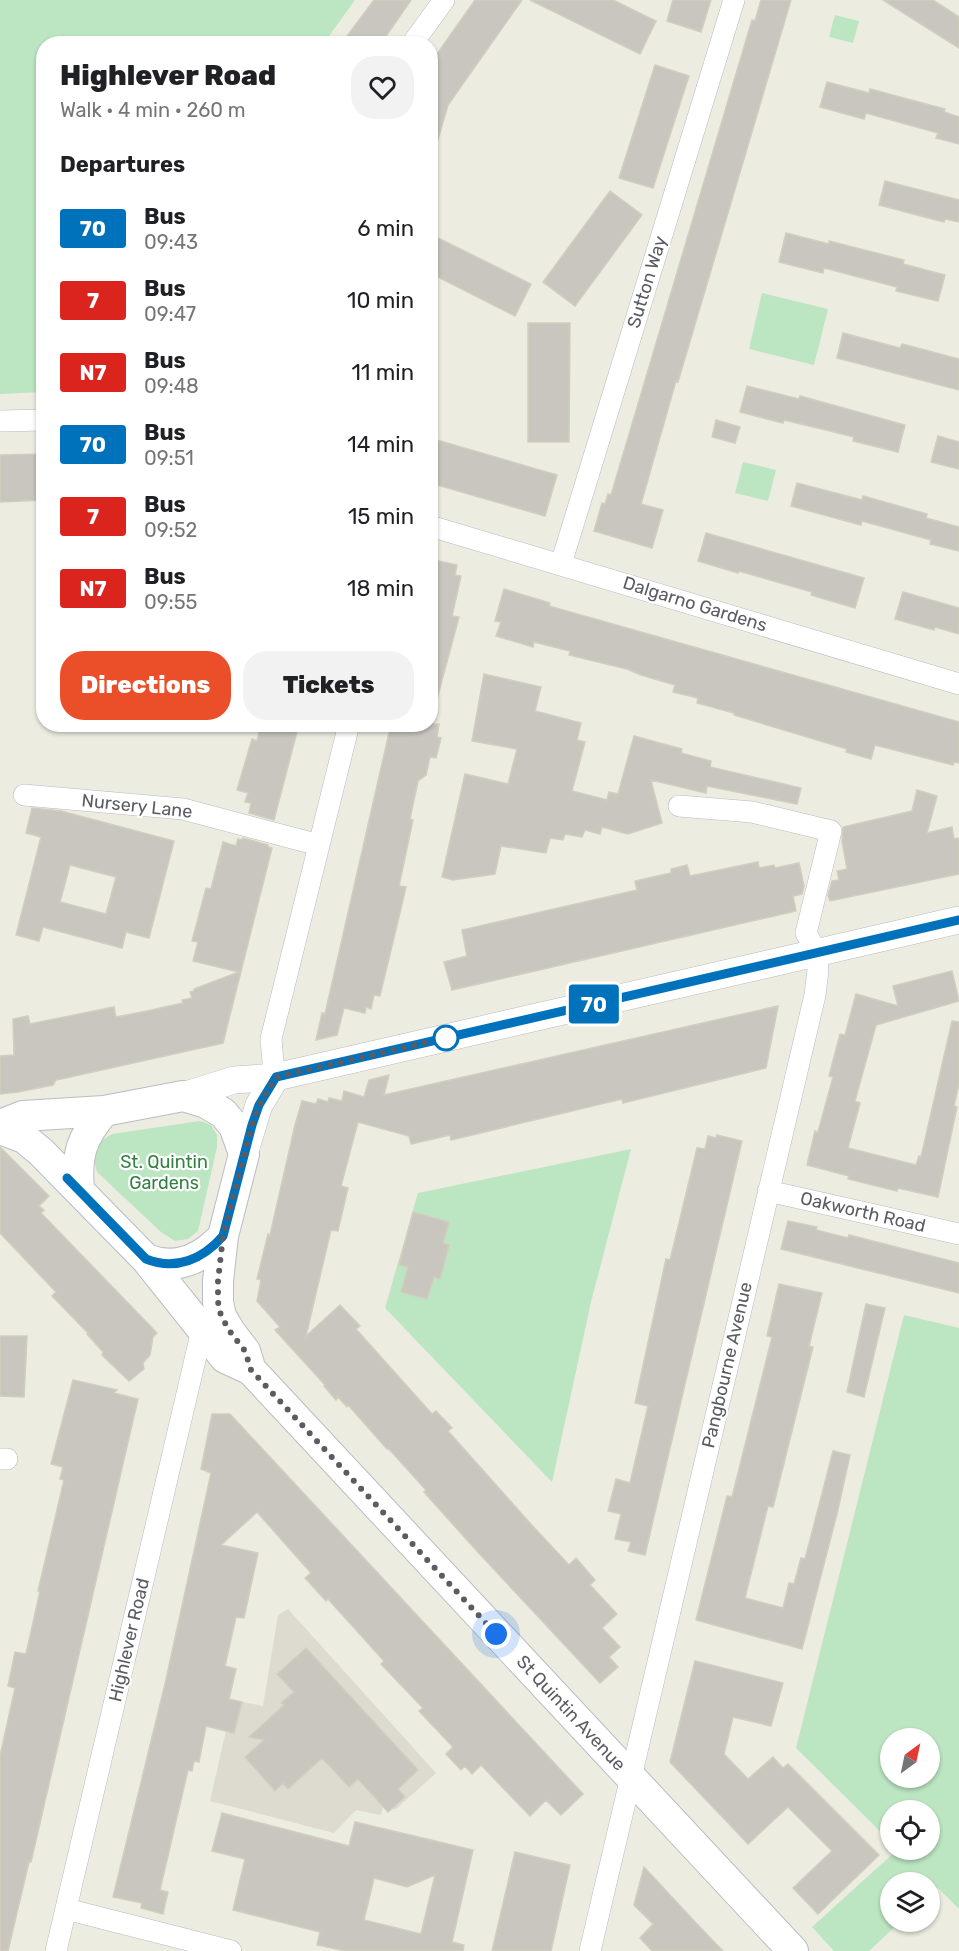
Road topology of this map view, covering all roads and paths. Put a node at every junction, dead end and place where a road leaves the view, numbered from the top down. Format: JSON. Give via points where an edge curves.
{"nodes":[{"id":1,"x":444,"y":0,"type":"edge"},
{"id":2,"x":734,"y":0,"type":"edge"},
{"id":3,"x":418,"y":36,"type":"edge"},
{"id":4,"x":36,"y":420,"type":"edge"},
{"id":5,"x":0,"y":422,"type":"edge"},
{"id":6,"x":438,"y":528,"type":"edge"},
{"id":7,"x":561,"y":564,"type":"junction"},
{"id":8,"x":959,"y":684,"type":"edge"},
{"id":9,"x":347,"y":732,"type":"edge"},
{"id":10,"x":24,"y":795,"type":"dead end"},
{"id":11,"x":679,"y":806,"type":"dead end"},
{"id":12,"x":319,"y":845,"type":"junction"},
{"id":13,"x":959,"y":920,"type":"edge"},
{"id":14,"x":817,"y":952,"type":"junction"},
{"id":15,"x":276,"y":1077,"type":"junction"},
{"id":16,"x":183,"y":1096,"type":"junction"},
{"id":17,"x":104,"y":1111,"type":"junction"},
{"id":18,"x":0,"y":1127,"type":"edge"},
{"id":19,"x":244,"y":1154,"type":"junction"},
{"id":20,"x":79,"y":1190,"type":"junction"},
{"id":21,"x":768,"y":1191,"type":"junction"},
{"id":22,"x":959,"y":1234,"type":"edge"},
{"id":23,"x":223,"y":1236,"type":"junction"},
{"id":24,"x":146,"y":1259,"type":"junction"},
{"id":25,"x":202,"y":1330,"type":"junction"},
{"id":26,"x":251,"y":1370,"type":"junction"},
{"id":27,"x":631,"y":1778,"type":"junction"},
{"id":28,"x":66,"y":1909,"type":"junction"},
{"id":29,"x":56,"y":1951,"type":"edge"},
{"id":30,"x":231,"y":1951,"type":"edge"},
{"id":31,"x":590,"y":1951,"type":"edge"},
{"id":32,"x":793,"y":1951,"type":"edge"}],
"edges":[{"from":1,"to":3,"type":"street"},
{"from":2,"to":7,"type":"street","name":"Sutton Way"},
{"from":4,"to":5,"type":"street"},
{"from":6,"to":7,"type":"street","name":"Dalgarno Gardens"},
{"from":7,"to":8,"type":"street","name":"Dalgarno Gardens"},
{"from":9,"to":12,"type":"street"},
{"from":10,"to":12,"type":"street","name":"Nursery Lane","via":[[183,809]]},
{"from":11,"to":14,"type":"street","name":"Pangbourne Avenue","via":[[752,812],[831,831],[806,933]]},
{"from":12,"to":15,"type":"street","via":[[272,1039]]},
{"from":13,"to":14,"type":"street"},
{"from":14,"to":15,"type":"street"},
{"from":14,"to":21,"type":"street","name":"Pangbourne Avenue","via":[[815,995]]},
{"from":15,"to":16,"type":"street","via":[[234,1080]]},
{"from":15,"to":19,"type":"street","via":[[259,1105]]},
{"from":16,"to":17,"type":"main road"},
{"from":16,"to":19,"type":"main road","via":[[223,1113],[234,1126]]},
{"from":17,"to":18,"type":"main road","via":[[23,1116]]},
{"from":17,"to":20,"type":"main road","via":[[83,1144],[77,1167]]},
{"from":18,"to":20,"type":"main road","name":"St Quintin Avenue","via":[[24,1138]]},
{"from":19,"to":23,"type":"main road"},
{"from":20,"to":24,"type":"main road","name":"St Quintin Avenue"},
{"from":21,"to":22,"type":"street","name":"Oakworth Road"},
{"from":21,"to":27,"type":"street","name":"Pangbourne Avenue"},
{"from":23,"to":24,"type":"main road","via":[[202,1255],[185,1261],[169,1265]]},
{"from":23,"to":26,"type":"main road","name":"St Quintin Avenue","via":[[218,1302],[221,1316],[245,1351]]},
{"from":24,"to":25,"type":"main road","name":"St Quintin Avenue"},
{"from":25,"to":26,"type":"main road","name":"St Quintin Avenue","via":[[225,1358]]},
{"from":25,"to":28,"type":"street","name":"Highlever Road"},
{"from":26,"to":27,"type":"main road","name":"St Quintin Avenue"},
{"from":27,"to":31,"type":"street","name":"Pangbourne Avenue"},
{"from":27,"to":32,"type":"main road","name":"St Quintin Avenue"},
{"from":28,"to":29,"type":"street","name":"Highlever Road"},
{"from":28,"to":30,"type":"street"}]}
